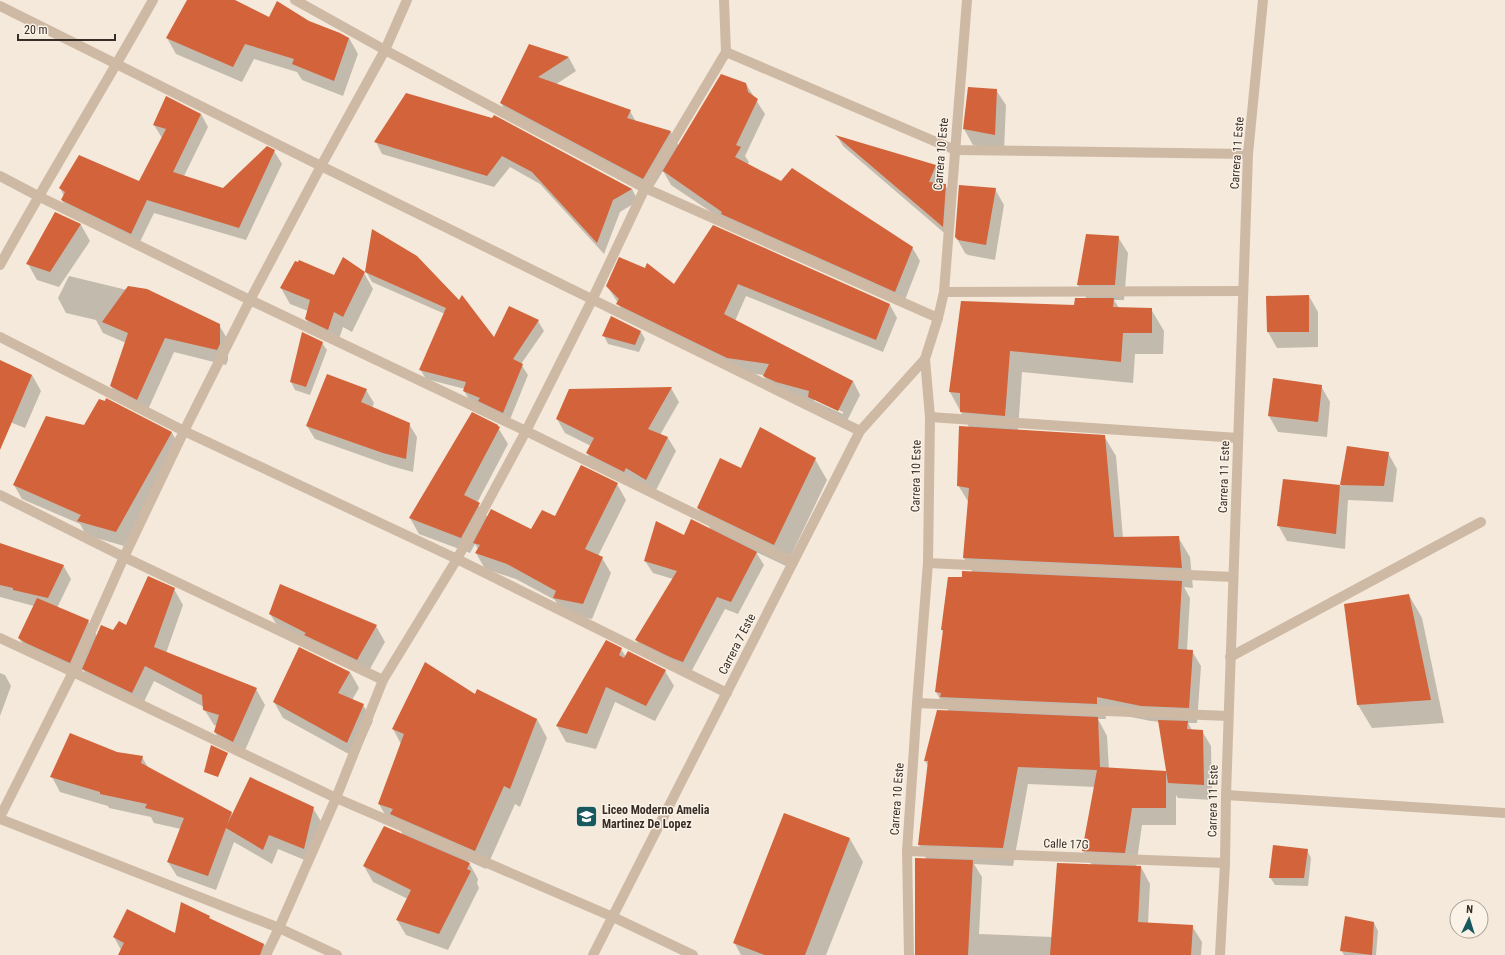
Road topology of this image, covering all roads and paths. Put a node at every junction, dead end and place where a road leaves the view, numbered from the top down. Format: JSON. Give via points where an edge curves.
{"nodes":[{"id":1,"x":153,"y":0,"type":"edge"},
{"id":2,"x":295,"y":0,"type":"edge"},
{"id":3,"x":407,"y":0,"type":"edge"},
{"id":4,"x":724,"y":0,"type":"edge"},
{"id":5,"x":967,"y":0,"type":"edge"},
{"id":6,"x":1263,"y":0,"type":"edge"},
{"id":7,"x":0,"y":6,"type":"edge"},
{"id":8,"x":385,"y":50,"type":"junction"},
{"id":9,"x":726,"y":52,"type":"junction"},
{"id":10,"x":117,"y":64,"type":"junction"},
{"id":11,"x":955,"y":150,"type":"junction"},
{"id":12,"x":1248,"y":154,"type":"junction"},
{"id":13,"x":321,"y":166,"type":"junction"},
{"id":14,"x":0,"y":176,"type":"edge"},
{"id":15,"x":645,"y":188,"type":"junction"},
{"id":16,"x":38,"y":196,"type":"junction"},
{"id":17,"x":0,"y":265,"type":"edge"},
{"id":18,"x":1243,"y":291,"type":"junction"},
{"id":19,"x":944,"y":292,"type":"junction"},
{"id":20,"x":250,"y":300,"type":"junction"},
{"id":21,"x":592,"y":300,"type":"junction"},
{"id":22,"x":938,"y":318,"type":"junction"},
{"id":23,"x":0,"y":337,"type":"edge"},
{"id":24,"x":925,"y":359,"type":"junction"},
{"id":25,"x":930,"y":416,"type":"junction"},
{"id":26,"x":184,"y":431,"type":"junction"},
{"id":27,"x":526,"y":431,"type":"junction"},
{"id":28,"x":860,"y":432,"type":"junction"},
{"id":29,"x":1238,"y":438,"type":"junction"},
{"id":30,"x":0,"y":496,"type":"edge"},
{"id":31,"x":1481,"y":522,"type":"dead end"},
{"id":32,"x":124,"y":556,"type":"junction"},
{"id":33,"x":457,"y":560,"type":"junction"},
{"id":34,"x":793,"y":562,"type":"junction"},
{"id":35,"x":928,"y":563,"type":"junction"},
{"id":36,"x":1233,"y":577,"type":"junction"},
{"id":37,"x":0,"y":638,"type":"edge"},
{"id":38,"x":1230,"y":657,"type":"junction"},
{"id":39,"x":73,"y":672,"type":"junction"},
{"id":40,"x":383,"y":680,"type":"junction"},
{"id":41,"x":727,"y":693,"type":"junction"},
{"id":42,"x":916,"y":703,"type":"junction"},
{"id":43,"x":1228,"y":716,"type":"junction"},
{"id":44,"x":1226,"y":795,"type":"junction"},
{"id":45,"x":336,"y":798,"type":"junction"},
{"id":46,"x":1505,"y":813,"type":"edge"},
{"id":47,"x":0,"y":818,"type":"edge"},
{"id":48,"x":907,"y":851,"type":"junction"},
{"id":49,"x":1225,"y":863,"type":"junction"},
{"id":50,"x":613,"y":917,"type":"junction"},
{"id":51,"x":279,"y":928,"type":"junction"},
{"id":52,"x":266,"y":955,"type":"edge"},
{"id":53,"x":337,"y":955,"type":"edge"},
{"id":54,"x":593,"y":955,"type":"edge"},
{"id":55,"x":693,"y":955,"type":"edge"},
{"id":56,"x":909,"y":955,"type":"edge"},
{"id":57,"x":1220,"y":955,"type":"edge"}],
"edges":[{"from":1,"to":10,"type":"street"},
{"from":2,"to":8,"type":"street"},
{"from":3,"to":8,"type":"street"},
{"from":4,"to":9,"type":"street"},
{"from":5,"to":11,"type":"street","name":"Carrera 10 Este"},
{"from":6,"to":12,"type":"street","name":"Carrera 11 Este"},
{"from":7,"to":10,"type":"street"},
{"from":8,"to":13,"type":"street"},
{"from":8,"to":15,"type":"street"},
{"from":9,"to":11,"type":"street"},
{"from":9,"to":15,"type":"street"},
{"from":10,"to":13,"type":"street"},
{"from":10,"to":16,"type":"street"},
{"from":11,"to":12,"type":"street"},
{"from":11,"to":19,"type":"street","name":"Carrera 10 Este"},
{"from":12,"to":18,"type":"street","name":"Carrera 11 Este"},
{"from":13,"to":20,"type":"street"},
{"from":13,"to":21,"type":"street"},
{"from":14,"to":16,"type":"street"},
{"from":15,"to":21,"type":"street"},
{"from":15,"to":22,"type":"street"},
{"from":16,"to":17,"type":"street"},
{"from":16,"to":20,"type":"street"},
{"from":18,"to":19,"type":"street"},
{"from":18,"to":29,"type":"street","name":"Carrera 11 Este"},
{"from":19,"to":22,"type":"street","name":"Carrera 10 Este"},
{"from":20,"to":26,"type":"street"},
{"from":20,"to":27,"type":"street"},
{"from":21,"to":27,"type":"street"},
{"from":21,"to":28,"type":"street"},
{"from":22,"to":24,"type":"street","name":"Carrera 10 Este"},
{"from":23,"to":26,"type":"street"},
{"from":24,"to":25,"type":"street","name":"Carrera 10 Este"},
{"from":24,"to":28,"type":"street","name":"Carrera 7 Este"},
{"from":25,"to":29,"type":"street"},
{"from":25,"to":35,"type":"street","name":"Carrera 10 Este"},
{"from":26,"to":32,"type":"street"},
{"from":26,"to":33,"type":"street"},
{"from":27,"to":33,"type":"street"},
{"from":27,"to":34,"type":"street"},
{"from":28,"to":34,"type":"street","name":"Carrera 7 Este"},
{"from":29,"to":36,"type":"street","name":"Carrera 11 Este"},
{"from":30,"to":32,"type":"street"},
{"from":31,"to":38,"type":"street"},
{"from":32,"to":39,"type":"street"},
{"from":32,"to":40,"type":"street"},
{"from":33,"to":40,"type":"street"},
{"from":33,"to":41,"type":"street"},
{"from":34,"to":41,"type":"street","name":"Carrera 7 Este"},
{"from":35,"to":36,"type":"street"},
{"from":35,"to":42,"type":"street","name":"Carrera 10 Este"},
{"from":36,"to":38,"type":"street","name":"Carrera 11 Este"},
{"from":37,"to":39,"type":"street"},
{"from":38,"to":43,"type":"street","name":"Carrera 11 Este"},
{"from":39,"to":45,"type":"street"},
{"from":39,"to":47,"type":"street"},
{"from":40,"to":45,"type":"street"},
{"from":41,"to":50,"type":"street","name":"Carrera 7 Este"},
{"from":42,"to":43,"type":"street"},
{"from":42,"to":48,"type":"street","name":"Carrera 10 Este"},
{"from":43,"to":44,"type":"street","name":"Carrera 11 Este"},
{"from":44,"to":46,"type":"street"},
{"from":44,"to":49,"type":"street","name":"Carrera 11 Este"},
{"from":45,"to":50,"type":"street"},
{"from":45,"to":51,"type":"street"},
{"from":47,"to":51,"type":"street"},
{"from":48,"to":49,"type":"street","name":"Calle 17G"},
{"from":48,"to":56,"type":"street","name":"Carrera 10 Este"},
{"from":49,"to":57,"type":"street","name":"Carrera 11 Este"},
{"from":50,"to":54,"type":"street","name":"Carrera 7 Este"},
{"from":50,"to":55,"type":"street"},
{"from":51,"to":52,"type":"street"},
{"from":51,"to":53,"type":"street"}]}
